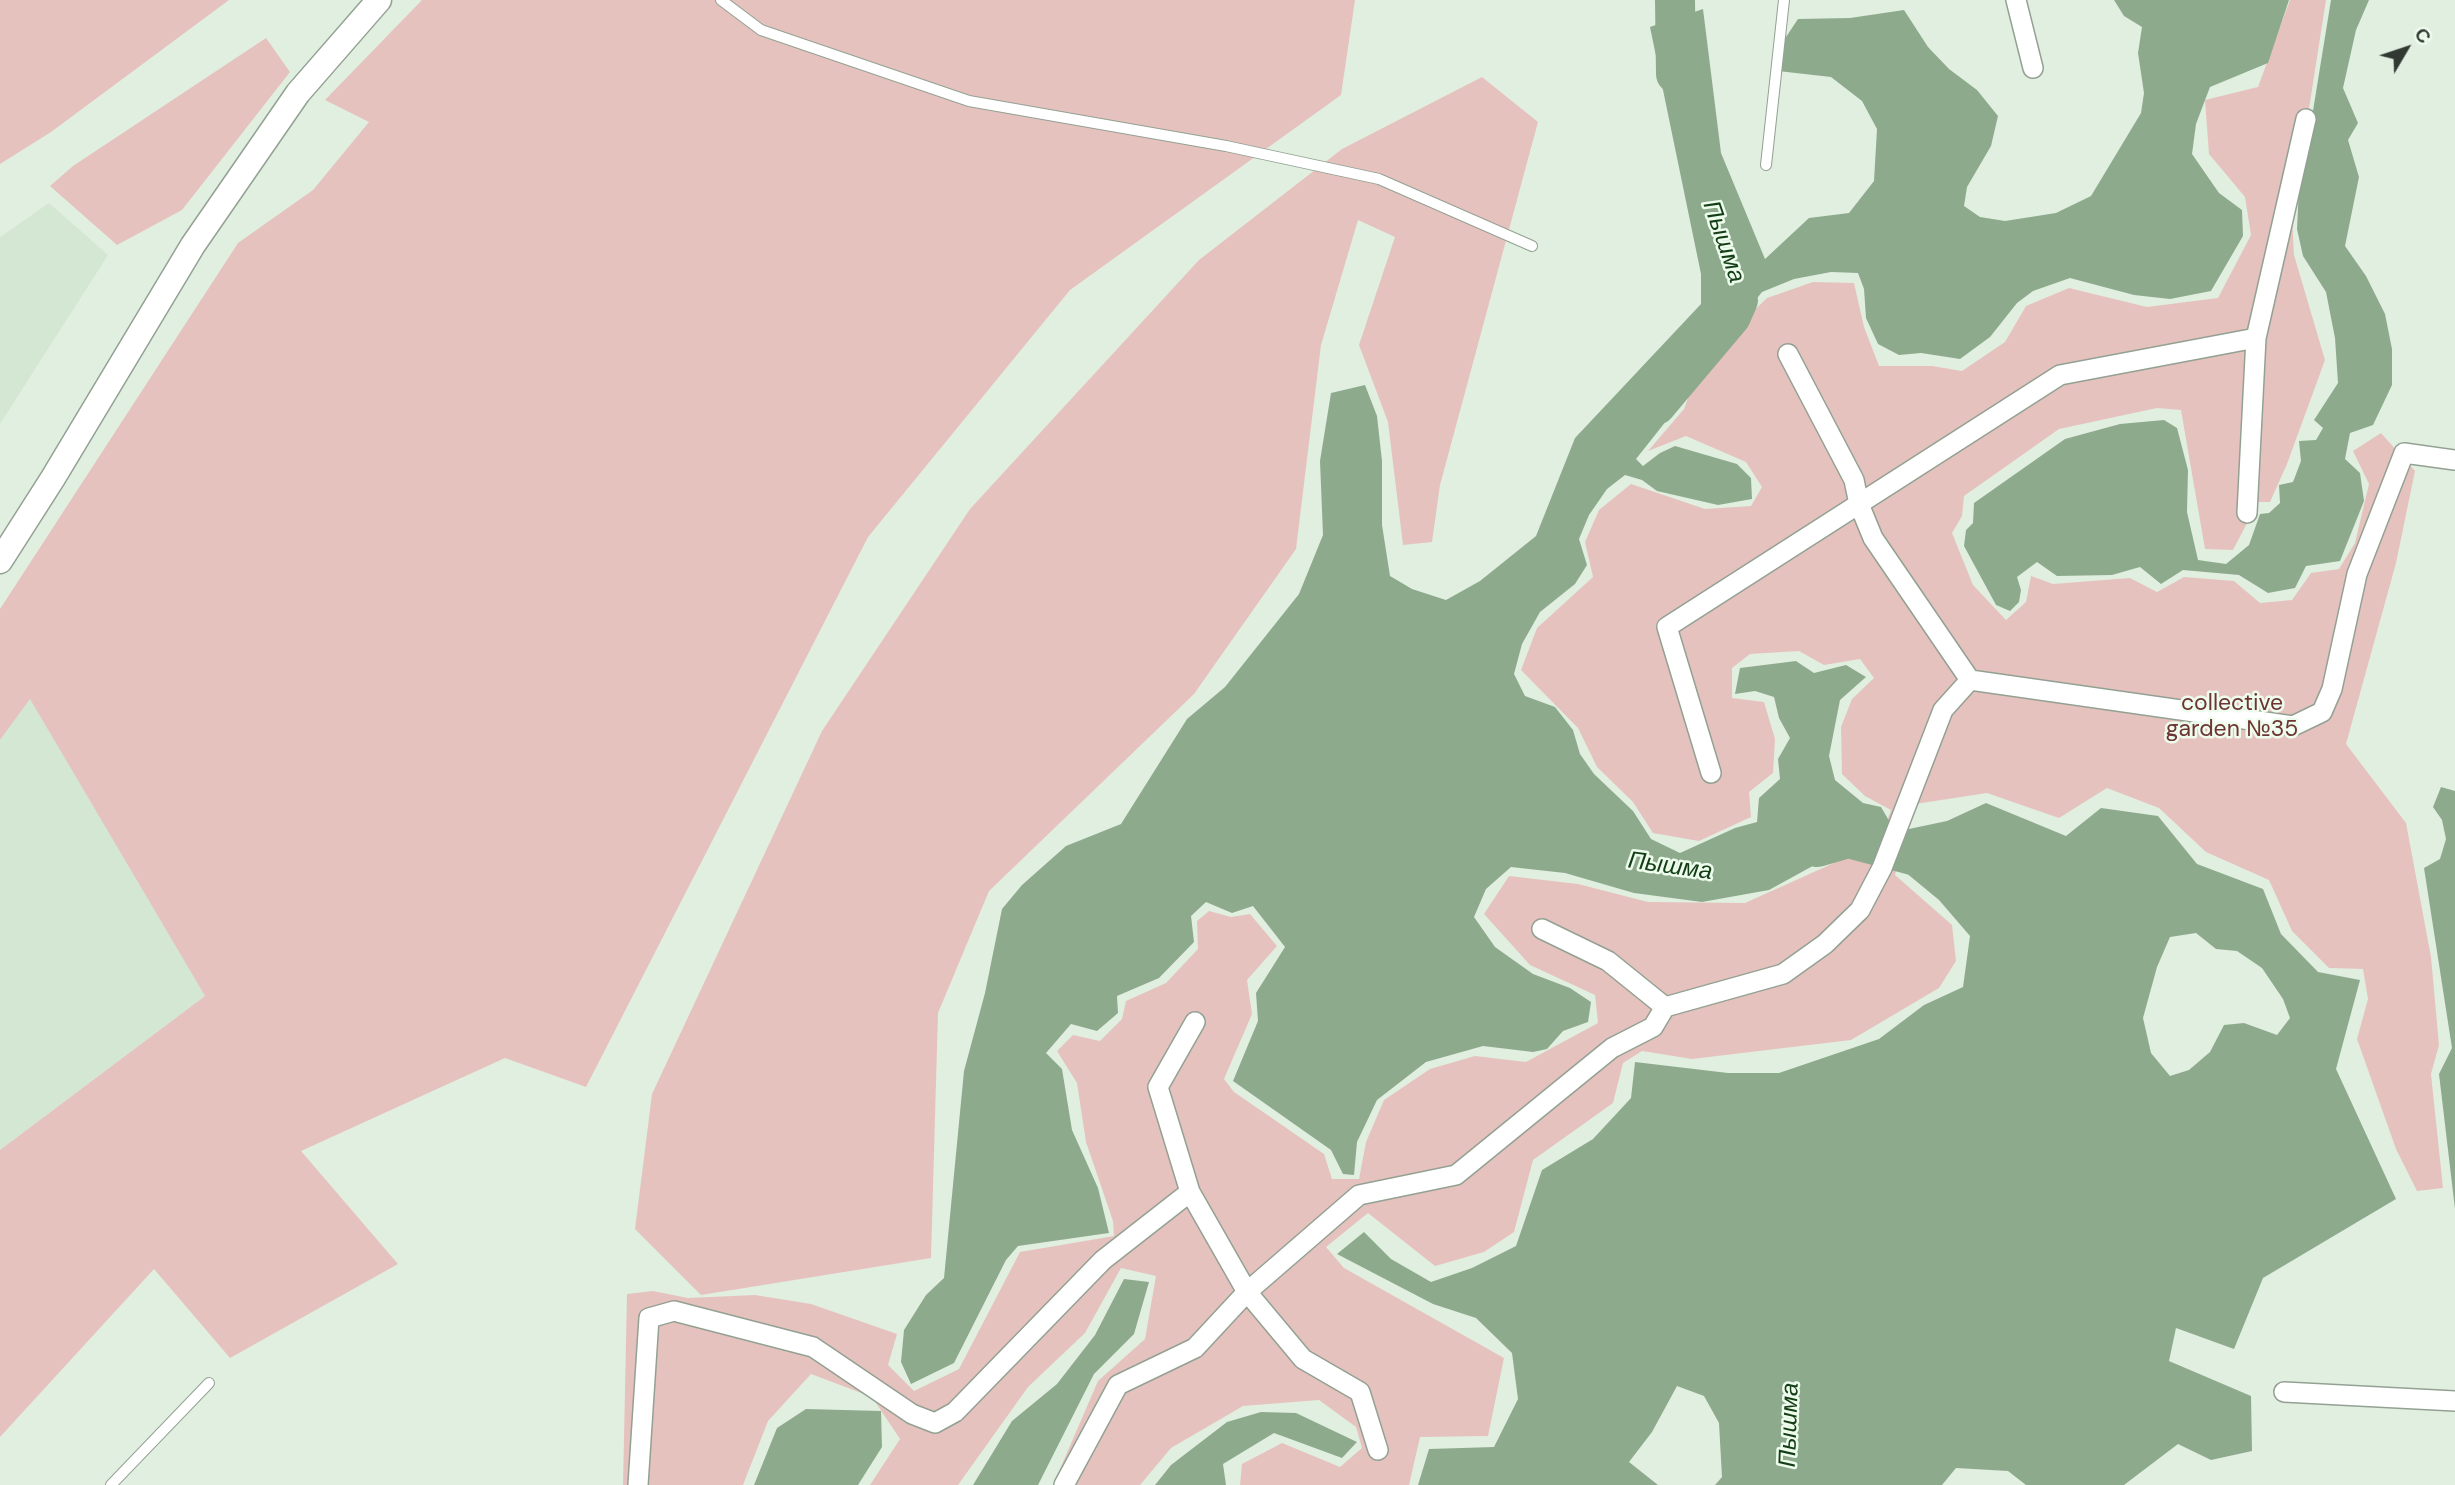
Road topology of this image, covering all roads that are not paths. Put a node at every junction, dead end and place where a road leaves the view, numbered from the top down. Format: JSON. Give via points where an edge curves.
{"nodes":[{"id":1,"x":379,"y":0,"type":"edge"},
{"id":2,"x":721,"y":0,"type":"edge"},
{"id":3,"x":1784,"y":0,"type":"edge"},
{"id":4,"x":2016,"y":0,"type":"edge"},
{"id":5,"x":2033,"y":68,"type":"dead end"},
{"id":6,"x":2306,"y":119,"type":"dead end"},
{"id":7,"x":1766,"y":165,"type":"dead end"},
{"id":8,"x":1532,"y":246,"type":"dead end"},
{"id":9,"x":2256,"y":338,"type":"junction"},
{"id":10,"x":1788,"y":354,"type":"dead end"},
{"id":11,"x":2455,"y":460,"type":"edge"},
{"id":12,"x":1859,"y":504,"type":"junction"},
{"id":13,"x":2247,"y":513,"type":"dead end"},
{"id":14,"x":0,"y":561,"type":"edge"},
{"id":15,"x":1969,"y":680,"type":"junction"},
{"id":16,"x":1711,"y":773,"type":"dead end"},
{"id":17,"x":1542,"y":929,"type":"dead end"},
{"id":18,"x":1665,"y":1007,"type":"junction"},
{"id":19,"x":1195,"y":1022,"type":"dead end"},
{"id":20,"x":1190,"y":1192,"type":"junction"},
{"id":21,"x":1247,"y":1292,"type":"junction"},
{"id":22,"x":209,"y":1383,"type":"dead end"},
{"id":23,"x":2284,"y":1392,"type":"dead end"},
{"id":24,"x":2455,"y":1401,"type":"edge"},
{"id":25,"x":1378,"y":1450,"type":"dead end"},
{"id":26,"x":111,"y":1485,"type":"edge"},
{"id":27,"x":638,"y":1485,"type":"edge"},
{"id":28,"x":1063,"y":1485,"type":"edge"}],
"edges":[{"from":1,"to":14,"type":"street","via":[[298,93],[193,244]]},
{"from":2,"to":8,"type":"lane","via":[[761,30],[969,101],[1226,146],[1379,179]]},
{"from":3,"to":7,"type":"lane"},
{"from":4,"to":5,"type":"street"},
{"from":6,"to":9,"type":"street"},
{"from":9,"to":12,"type":"street","via":[[2060,375]]},
{"from":9,"to":13,"type":"street"},
{"from":10,"to":12,"type":"street","via":[[1854,480]]},
{"from":11,"to":15,"type":"street","via":[[2404,453],[2357,573],[2332,690],[2322,712],[2293,726]]},
{"from":12,"to":15,"type":"street","via":[[1873,538]]},
{"from":12,"to":16,"type":"street","via":[[1667,627]]},
{"from":15,"to":18,"type":"street","via":[[1943,710],[1882,869],[1860,910],[1825,944],[1783,974]]},
{"from":17,"to":18,"type":"street","via":[[1608,961]]},
{"from":18,"to":21,"type":"street","via":[[1653,1027],[1612,1048],[1456,1175],[1359,1195]]},
{"from":19,"to":20,"type":"street","via":[[1158,1087]]},
{"from":20,"to":21,"type":"street"},
{"from":20,"to":27,"type":"street","via":[[1103,1259],[955,1412],[935,1423],[912,1414],[813,1347],[674,1311],[649,1318]]},
{"from":21,"to":25,"type":"street","via":[[1303,1359],[1360,1392]]},
{"from":21,"to":28,"type":"street","via":[[1195,1348],[1118,1385]]},
{"from":22,"to":26,"type":"lane"},
{"from":23,"to":24,"type":"street"}]}
